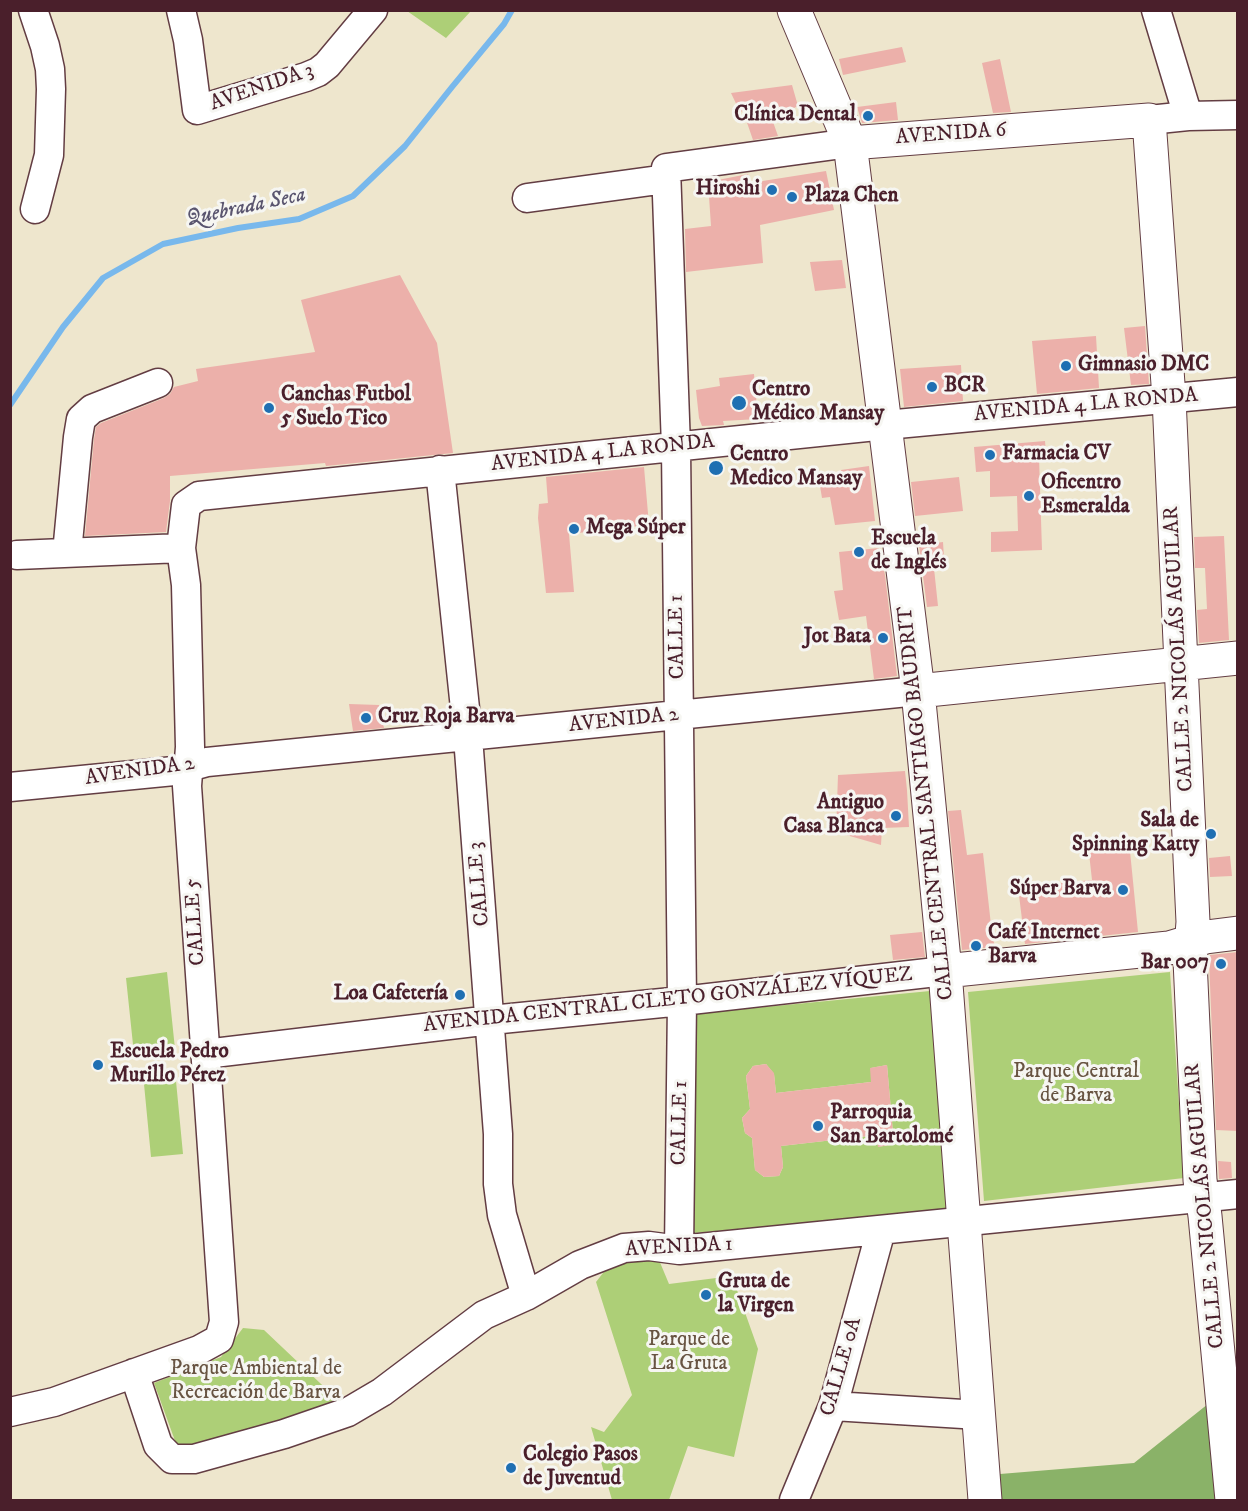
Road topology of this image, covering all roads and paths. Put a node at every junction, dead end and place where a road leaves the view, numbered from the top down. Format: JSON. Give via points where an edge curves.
{"nodes":[{"id":1,"x":33,"y":10,"type":"edge"},
{"id":2,"x":181,"y":10,"type":"edge"},
{"id":3,"x":373,"y":10,"type":"edge"},
{"id":4,"x":794,"y":10,"type":"edge"},
{"id":5,"x":1156,"y":10,"type":"edge"},
{"id":6,"x":1238,"y":115,"type":"edge"},
{"id":7,"x":1188,"y":116,"type":"junction"},
{"id":8,"x":1149,"y":120,"type":"junction"},
{"id":9,"x":850,"y":143,"type":"junction"},
{"id":10,"x":666,"y":174,"type":"junction"},
{"id":11,"x":527,"y":198,"type":"dead end"},
{"id":12,"x":35,"y":209,"type":"dead end"},
{"id":13,"x":158,"y":383,"type":"dead end"},
{"id":14,"x":1238,"y":392,"type":"edge"},
{"id":15,"x":1169,"y":398,"type":"junction"},
{"id":16,"x":886,"y":425,"type":"junction"},
{"id":17,"x":676,"y":447,"type":"junction"},
{"id":18,"x":440,"y":470,"type":"junction"},
{"id":19,"x":186,"y":505,"type":"joint"},
{"id":20,"x":181,"y":548,"type":"junction"},
{"id":21,"x":67,"y":553,"type":"junction"},
{"id":22,"x":18,"y":555,"type":"dead end"},
{"id":23,"x":1238,"y":658,"type":"edge"},
{"id":24,"x":1181,"y":664,"type":"junction"},
{"id":25,"x":918,"y":692,"type":"junction"},
{"id":26,"x":679,"y":715,"type":"junction"},
{"id":27,"x":468,"y":737,"type":"junction"},
{"id":28,"x":189,"y":766,"type":"junction"},
{"id":29,"x":10,"y":787,"type":"edge"},
{"id":30,"x":1238,"y":933,"type":"edge"},
{"id":31,"x":1192,"y":941,"type":"junction"},
{"id":32,"x":945,"y":971,"type":"junction"},
{"id":33,"x":682,"y":1002,"type":"junction"},
{"id":34,"x":491,"y":1020,"type":"junction"},
{"id":35,"x":205,"y":1054,"type":"junction"},
{"id":36,"x":1238,"y":1194,"type":"edge"},
{"id":37,"x":1202,"y":1198,"type":"junction"},
{"id":38,"x":964,"y":1222,"type":"junction"},
{"id":39,"x":881,"y":1230,"type":"junction"},
{"id":40,"x":679,"y":1250,"type":"junction"},
{"id":41,"x":526,"y":1296,"type":"junction"},
{"id":42,"x":134,"y":1373,"type":"junction"},
{"id":43,"x":1231,"y":1402,"type":"edge"},
{"id":44,"x":833,"y":1406,"type":"junction"},
{"id":45,"x":10,"y":1412,"type":"edge"},
{"id":46,"x":979,"y":1415,"type":"junction"},
{"id":47,"x":984,"y":1494,"type":"edge"},
{"id":48,"x":794,"y":1500,"type":"edge"},
{"id":49,"x":1232,"y":1500,"type":"edge"}],
"edges":[{"from":1,"to":12,"type":"street","via":[[45,46],[51,88],[49,155]]},
{"from":2,"to":3,"type":"street","name":"AVENIDA 3","via":[[197,110],[318,72]]},
{"from":4,"to":9,"type":"main road","name":"CALLE CENTRAL SANTIAGO BAUDRIT"},
{"from":5,"to":7,"type":"street"},
{"from":6,"to":7,"type":"street","name":"AVENIDA 6"},
{"from":7,"to":8,"type":"street","name":"AVENIDA 6"},
{"from":8,"to":9,"type":"main road","name":"AVENIDA 6"},
{"from":8,"to":15,"type":"main road","name":"CALLE 2 NICOLÁS AGUILAR"},
{"from":9,"to":10,"type":"street","name":"AVENIDA 6"},
{"from":9,"to":16,"type":"main road","name":"CALLE CENTRAL SANTIAGO BAUDRIT"},
{"from":10,"to":11,"type":"street","name":"AVENIDA 6"},
{"from":10,"to":17,"type":"street","name":"CALLE 1"},
{"from":13,"to":21,"type":"street","via":[[92,409],[81,419]]},
{"from":14,"to":15,"type":"street","name":"AVENIDA 4 LA RONDA"},
{"from":15,"to":16,"type":"street","name":"AVENIDA 4 LA RONDA"},
{"from":15,"to":24,"type":"main road","name":"CALLE 2 NICOLÁS AGUILAR"},
{"from":16,"to":17,"type":"street","name":"AVENIDA 4 LA RONDA"},
{"from":16,"to":25,"type":"main road","name":"CALLE CENTRAL SANTIAGO BAUDRIT"},
{"from":17,"to":18,"type":"street","name":"AVENIDA 4 LA RONDA"},
{"from":17,"to":26,"type":"street","name":"CALLE 1"},
{"from":18,"to":19,"type":"street","name":"AVENIDA 4 LA RONDA","via":[[199,496]]},
{"from":18,"to":27,"type":"street","name":"CALLE 3"},
{"from":19,"to":20,"type":"street","name":"CALLE 5"},
{"from":20,"to":21,"type":"street"},
{"from":20,"to":28,"type":"street","name":"CALLE 5","via":[[186,585]]},
{"from":21,"to":22,"type":"street"},
{"from":23,"to":24,"type":"main road","name":"AVENIDA 2"},
{"from":24,"to":25,"type":"main road","name":"AVENIDA 2"},
{"from":24,"to":31,"type":"main road","name":"CALLE 2 NICOLÁS AGUILAR"},
{"from":25,"to":26,"type":"street","name":"AVENIDA 2"},
{"from":25,"to":32,"type":"main road","name":"CALLE CENTRAL SANTIAGO BAUDRIT"},
{"from":26,"to":27,"type":"street","name":"AVENIDA 2"},
{"from":26,"to":33,"type":"street","name":"CALLE 1"},
{"from":27,"to":28,"type":"street","name":"AVENIDA 2"},
{"from":27,"to":34,"type":"street","name":"CALLE 3"},
{"from":28,"to":29,"type":"street","name":"AVENIDA 2","via":[[174,771]]},
{"from":28,"to":35,"type":"street","name":"CALLE 5","via":[[187,786]]},
{"from":30,"to":31,"type":"main road","name":"AVENIDA CENTRAL CLETO GONZÁLEZ VÍQUEZ"},
{"from":31,"to":32,"type":"main road","name":"AVENIDA CENTRAL CLETO GONZÁLEZ VÍQUEZ","via":[[1169,948]]},
{"from":31,"to":37,"type":"main road","name":"CALLE 2 NICOLÁS AGUILAR"},
{"from":32,"to":33,"type":"street","name":"AVENIDA CENTRAL CLETO GONZÁLEZ VÍQUEZ"},
{"from":32,"to":38,"type":"main road","name":"CALLE CENTRAL SANTIAGO BAUDRIT"},
{"from":33,"to":34,"type":"street","name":"AVENIDA CENTRAL CLETO GONZÁLEZ VÍQUEZ"},
{"from":33,"to":40,"type":"street","name":"CALLE 1"},
{"from":34,"to":35,"type":"street","name":"AVENIDA CENTRAL CLETO GONZÁLEZ VÍQUEZ"},
{"from":34,"to":41,"type":"street","name":"CALLE 3","via":[[498,1184],[502,1215]]},
{"from":35,"to":42,"type":"street","name":"CALLE 5","via":[[224,1322],[219,1339]]},
{"from":36,"to":37,"type":"street","name":"AVENIDA 1"},
{"from":37,"to":38,"type":"street","name":"AVENIDA 1"},
{"from":37,"to":43,"type":"main road","name":"CALLE 2 NICOLÁS AGUILAR"},
{"from":38,"to":39,"type":"street","name":"AVENIDA 1"},
{"from":38,"to":46,"type":"main road","name":"CALLE CENTRAL SANTIAGO BAUDRIT"},
{"from":39,"to":40,"type":"street","name":"AVENIDA 1"},
{"from":39,"to":44,"type":"street","name":"CALLE 0A"},
{"from":40,"to":41,"type":"street","name":"AVENIDA 1","via":[[624,1248],[580,1265]]},
{"from":41,"to":42,"type":"street","name":"AVENIDA 1","via":[[484,1315],[382,1392],[348,1412],[194,1459],[172,1459],[158,1445]]},
{"from":42,"to":45,"type":"street","via":[[54,1402]]},
{"from":43,"to":49,"type":"main road","name":"CALLE 2 NICOLÁS AGUILAR","via":[[1228,1456]]},
{"from":44,"to":46,"type":"street"},
{"from":44,"to":48,"type":"street","name":"CALLE 0A"},
{"from":46,"to":47,"type":"main road","name":"CALLE CENTRAL SANTIAGO BAUDRIT"}]}
